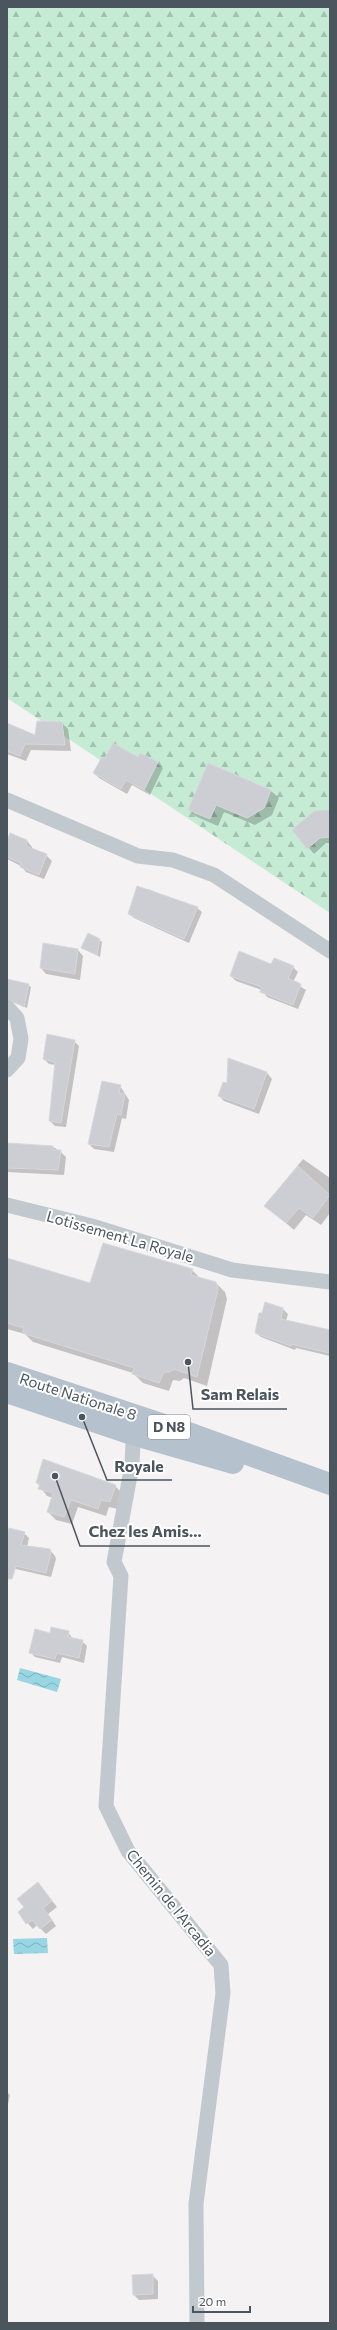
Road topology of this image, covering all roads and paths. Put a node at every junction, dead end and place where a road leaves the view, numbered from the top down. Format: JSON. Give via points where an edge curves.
{"nodes":[{"id":1,"x":7,"y":800,"type":"edge"},
{"id":2,"x":330,"y":951,"type":"edge"},
{"id":3,"x":7,"y":1007,"type":"edge"},
{"id":4,"x":7,"y":1070,"type":"edge"},
{"id":5,"x":7,"y":1206,"type":"edge"},
{"id":6,"x":330,"y":1282,"type":"edge"},
{"id":7,"x":7,"y":1373,"type":"edge"},
{"id":8,"x":7,"y":1392,"type":"edge"},
{"id":9,"x":138,"y":1426,"type":"junction"},
{"id":10,"x":330,"y":1484,"type":"edge"},
{"id":11,"x":330,"y":1490,"type":"edge"},
{"id":12,"x":197,"y":2323,"type":"edge"}],
"edges":[{"from":1,"to":2,"type":"street","via":[[138,856],[173,860],[214,875]]},
{"from":3,"to":4,"type":"street","via":[[17,1018],[21,1039],[18,1058]]},
{"from":5,"to":6,"type":"street","name":"Lotissement La Royale","via":[[92,1226],[232,1270]]},
{"from":7,"to":9,"type":"main road","name":"Route Nationale 8","number":"D N8"},
{"from":8,"to":9,"type":"main road","name":"Route Nationale 8","number":"D N8"},
{"from":9,"to":10,"type":"main road","name":"Route Nationale 8","number":"D N8"},
{"from":9,"to":11,"type":"main road","name":"Route Nationale 8","number":"D N8"},
{"from":9,"to":12,"type":"street","name":"Chemin de l'Arcadia","via":[[114,1562],[121,1576],[106,1806],[128,1850],[221,1965],[223,1993],[196,2204]]}]}
